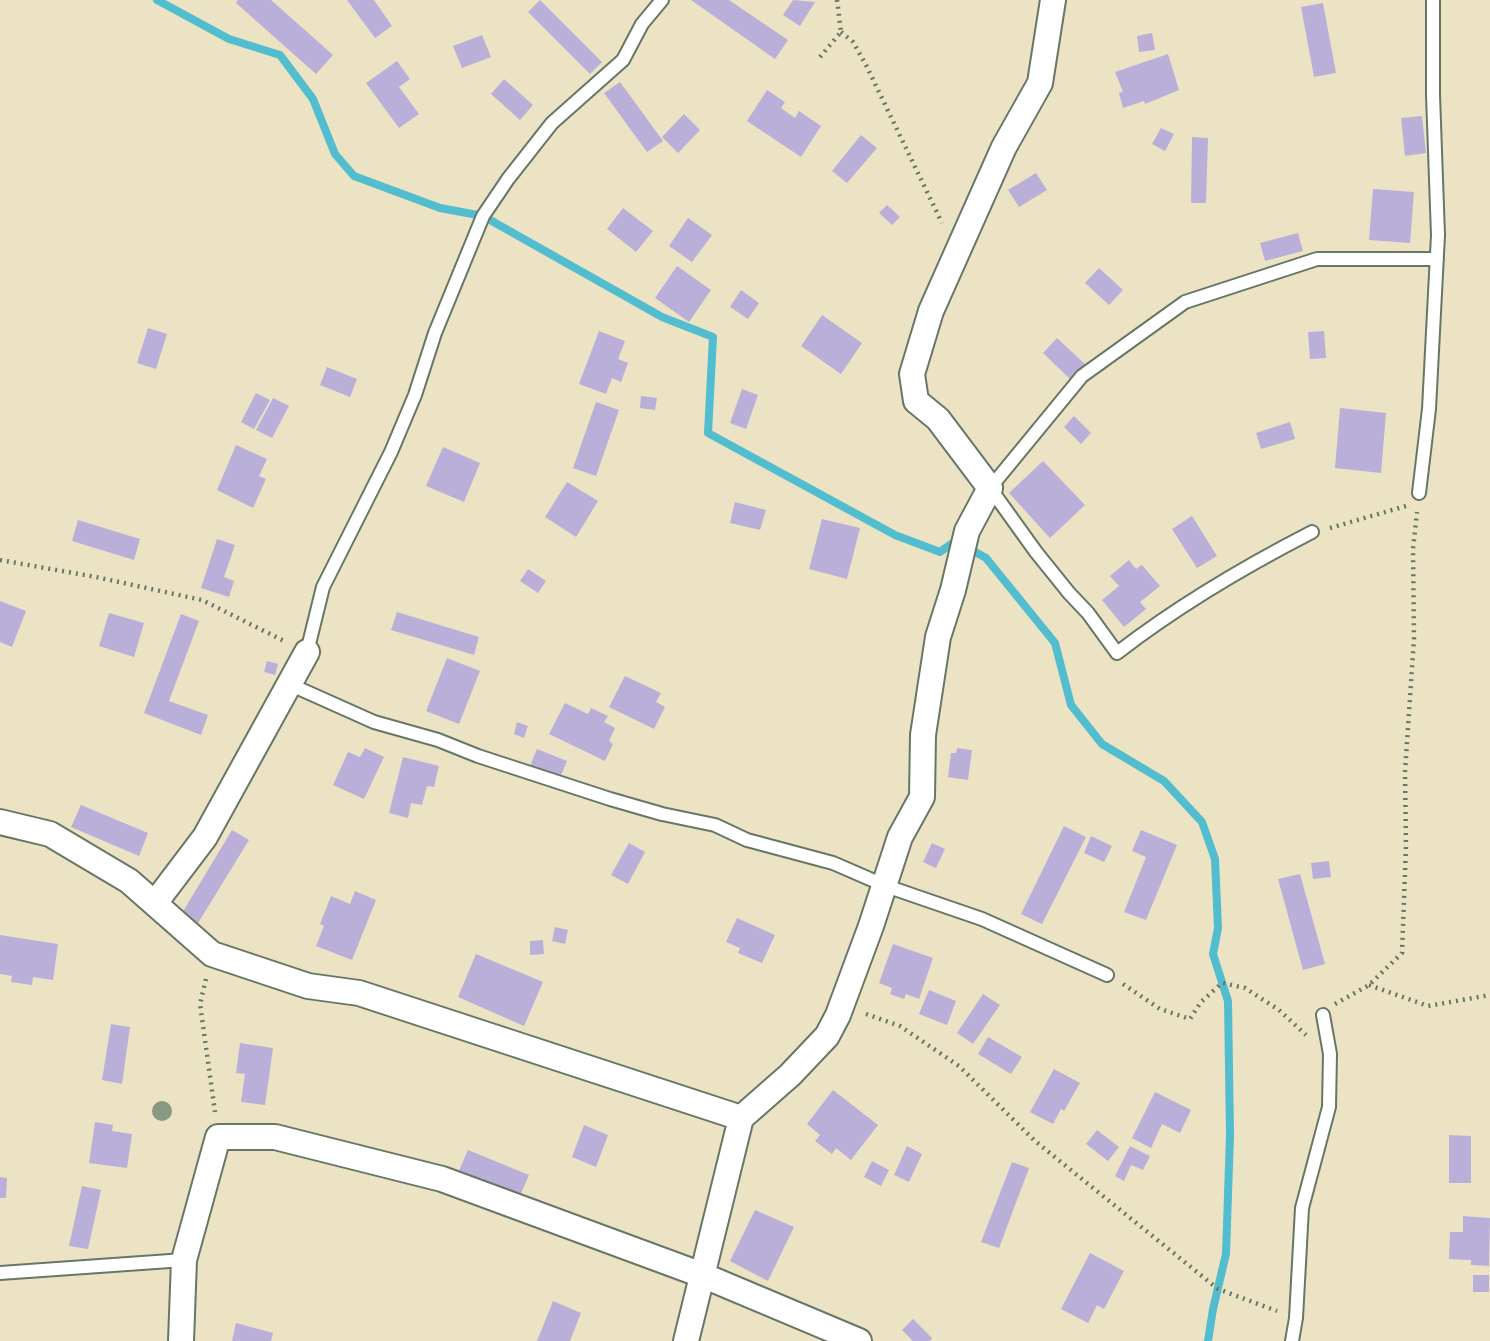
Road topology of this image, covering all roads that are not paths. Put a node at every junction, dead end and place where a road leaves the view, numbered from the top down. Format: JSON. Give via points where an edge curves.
{"nodes":[{"id":1,"x":662,"y":0,"type":"edge"},
{"id":2,"x":1053,"y":0,"type":"edge"},
{"id":3,"x":1433,"y":0,"type":"edge"},
{"id":4,"x":1437,"y":259,"type":"junction"},
{"id":5,"x":990,"y":488,"type":"junction"},
{"id":6,"x":1419,"y":493,"type":"road end"},
{"id":7,"x":1312,"y":532,"type":"road end"},
{"id":8,"x":307,"y":652,"type":"joint"},
{"id":9,"x":289,"y":684,"type":"junction"},
{"id":10,"x":0,"y":822,"type":"edge"},
{"id":11,"x":886,"y":886,"type":"junction"},
{"id":12,"x":155,"y":903,"type":"junction"},
{"id":13,"x":1107,"y":975,"type":"road end"},
{"id":14,"x":1323,"y":1016,"type":"road end"},
{"id":15,"x":741,"y":1118,"type":"junction"},
{"id":16,"x":184,"y":1260,"type":"junction"},
{"id":17,"x":0,"y":1273,"type":"edge"},
{"id":18,"x":702,"y":1275,"type":"junction"},
{"id":19,"x":181,"y":1341,"type":"edge"},
{"id":20,"x":686,"y":1341,"type":"edge"},
{"id":21,"x":859,"y":1341,"type":"edge"},
{"id":22,"x":1292,"y":1341,"type":"edge"}],
"edges":[{"from":1,"to":8,"type":"lane","via":[[642,24],[623,60],[552,123],[483,216],[391,452],[323,587]]},
{"from":2,"to":5,"type":"street","via":[[1040,83],[1004,147],[959,246],[931,312],[912,374],[916,401],[938,419]]},
{"from":3,"to":4,"type":"lane"},
{"from":4,"to":5,"type":"lane","via":[[1317,259],[1185,302],[1083,376]]},
{"from":4,"to":6,"type":"lane","via":[[1429,409]]},
{"from":5,"to":7,"type":"lane","via":[[1116,653],[1162,618]]},
{"from":5,"to":11,"type":"street","via":[[967,531],[938,637],[923,735],[922,797],[900,837]]},
{"from":8,"to":9,"type":"street"},
{"from":9,"to":11,"type":"lane","via":[[374,722],[610,799],[715,825],[747,840],[833,863]]},
{"from":9,"to":12,"type":"street","via":[[205,837]]},
{"from":10,"to":12,"type":"street","via":[[50,834],[129,881]]},
{"from":11,"to":13,"type":"lane","via":[[982,919]]},
{"from":11,"to":15,"type":"street","via":[[827,1036]]},
{"from":12,"to":15,"type":"street","via":[[212,954],[308,986],[359,993]]},
{"from":14,"to":22,"type":"lane","via":[[1329,1107],[1302,1208]]},
{"from":15,"to":18,"type":"street"},
{"from":16,"to":17,"type":"lane"},
{"from":16,"to":18,"type":"street","via":[[218,1136],[275,1136],[442,1179]]},
{"from":16,"to":19,"type":"street"},
{"from":18,"to":20,"type":"street"},
{"from":18,"to":21,"type":"street"}]}
